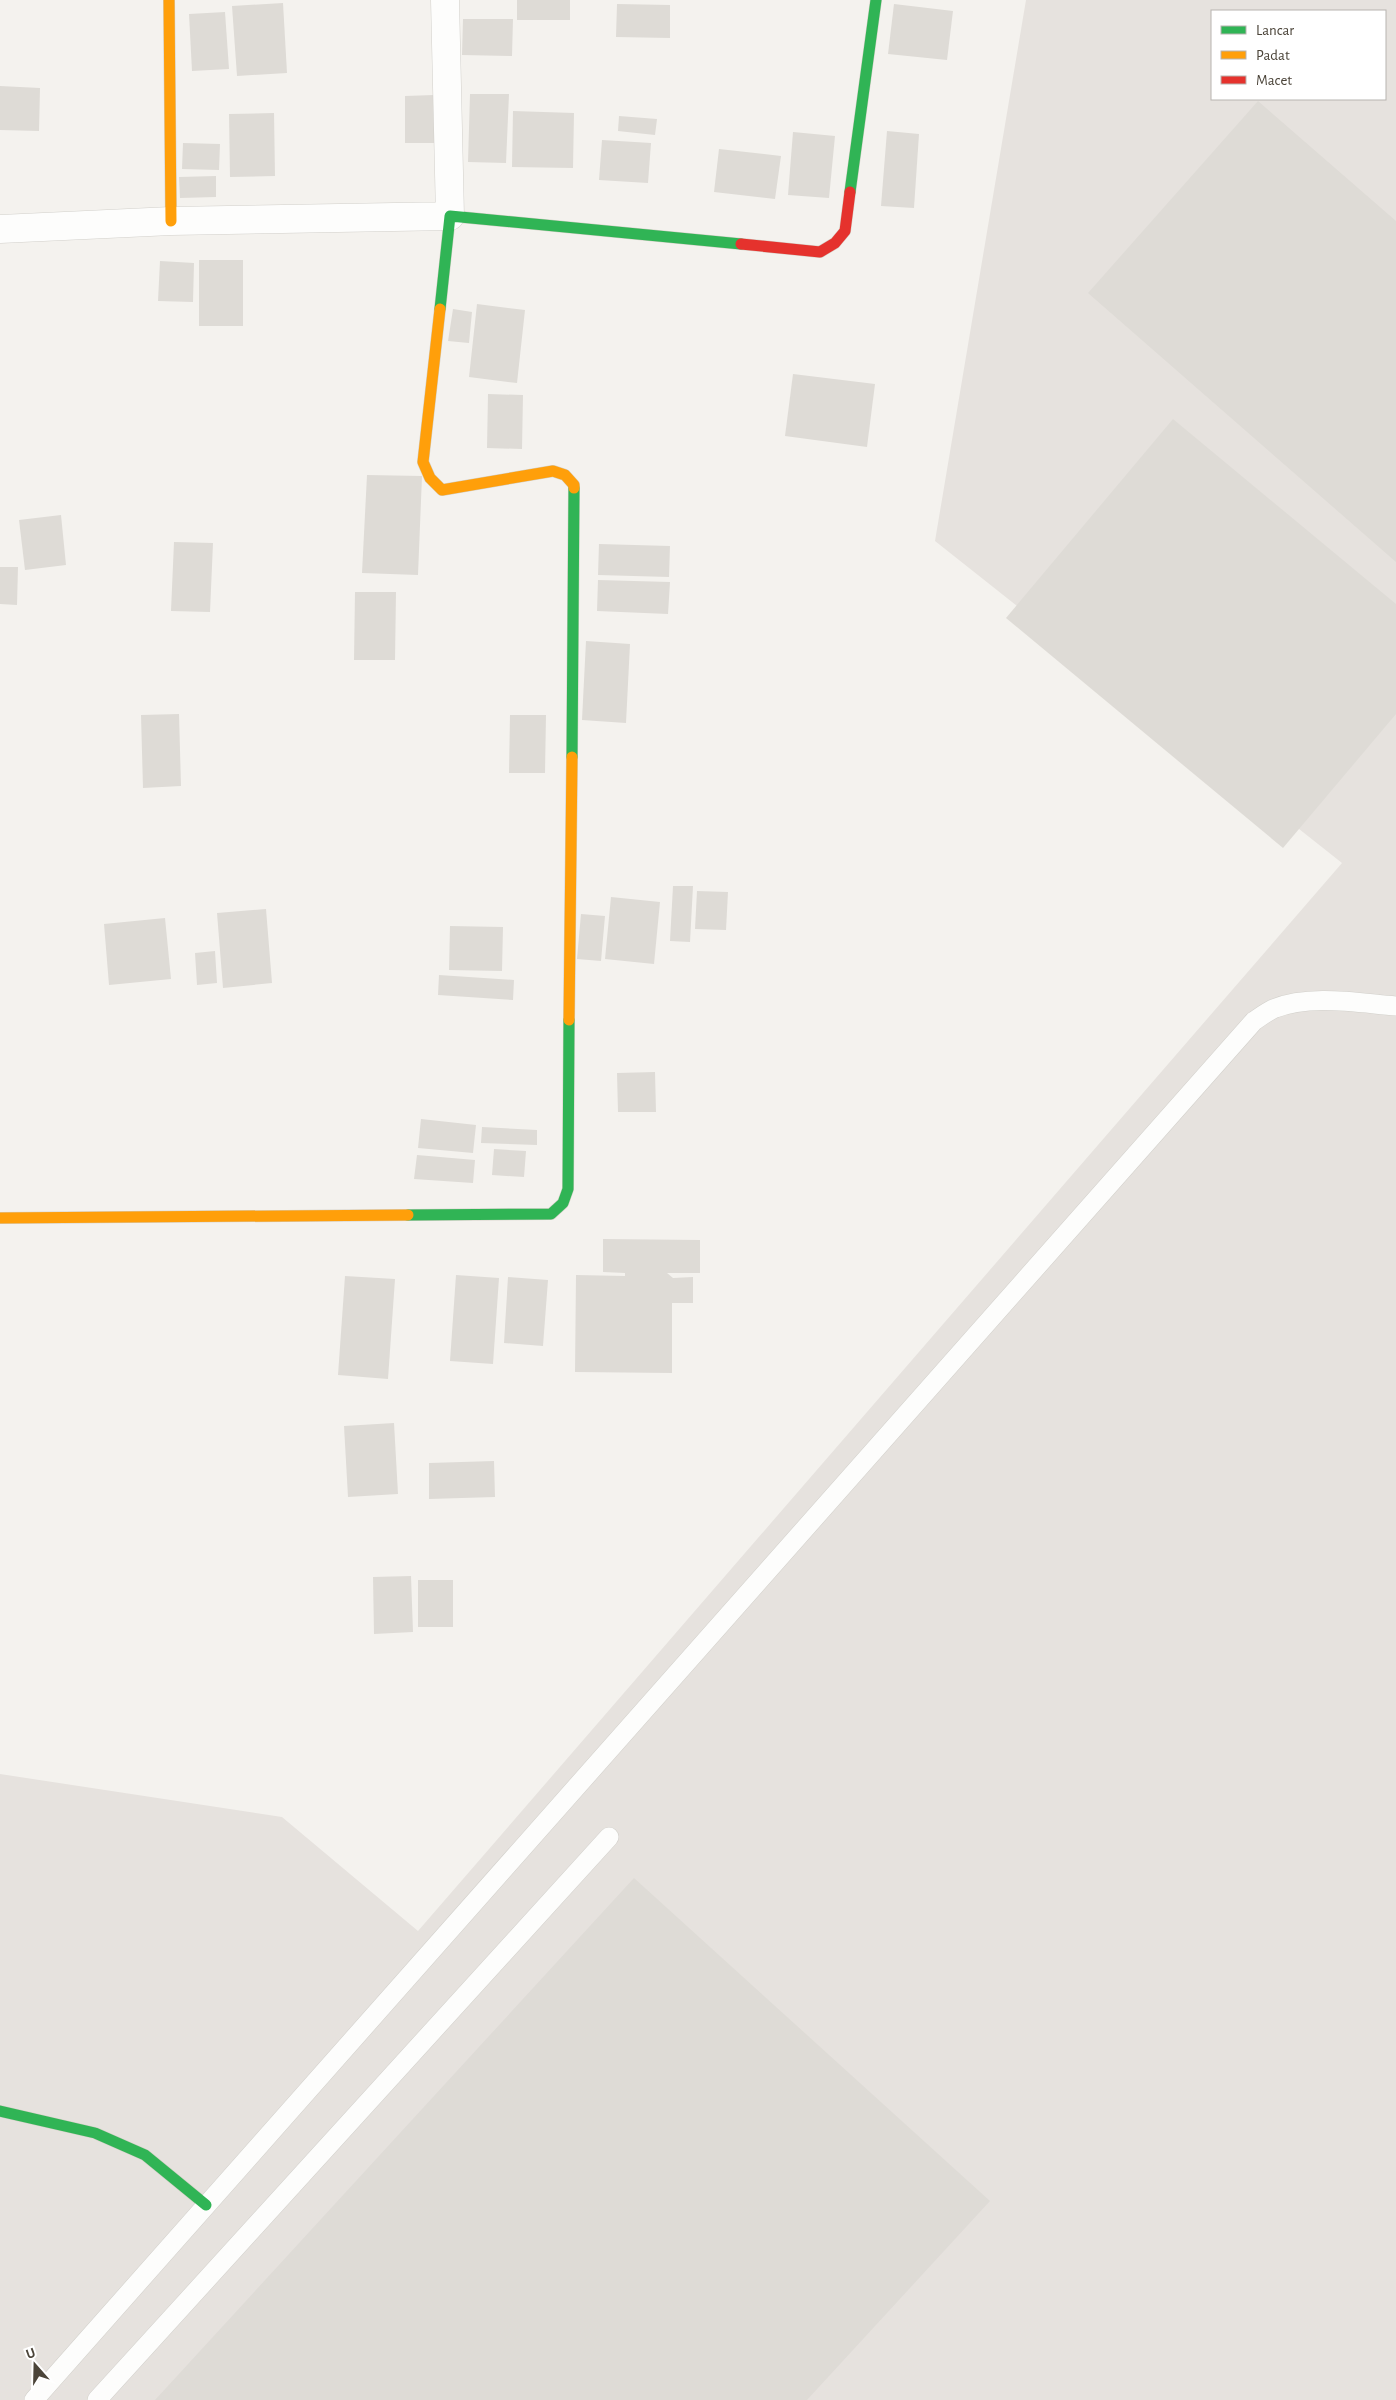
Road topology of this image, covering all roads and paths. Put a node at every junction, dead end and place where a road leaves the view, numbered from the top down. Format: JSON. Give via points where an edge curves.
{"nodes":[{"id":1,"x":169,"y":0,"type":"edge"},
{"id":2,"x":445,"y":0,"type":"edge"},
{"id":3,"x":876,"y":0,"type":"edge"},
{"id":4,"x":450,"y":216,"type":"junction"},
{"id":5,"x":171,"y":221,"type":"junction"},
{"id":6,"x":0,"y":229,"type":"edge"},
{"id":7,"x":1396,"y":1006,"type":"edge"},
{"id":8,"x":0,"y":1218,"type":"edge"},
{"id":9,"x":609,"y":1837,"type":"dead end"},
{"id":10,"x":0,"y":2111,"type":"edge"},
{"id":11,"x":206,"y":2205,"type":"junction"},
{"id":12,"x":34,"y":2400,"type":"edge"},
{"id":13,"x":97,"y":2400,"type":"edge"}],
"edges":[{"from":1,"to":5,"type":"street"},
{"from":2,"to":4,"type":"street"},
{"from":3,"to":4,"type":"street","via":[[845,231],[840,239],[820,252]]},
{"from":4,"to":5,"type":"street"},
{"from":4,"to":8,"type":"street","via":[[423,462],[426,470],[435,486],[442,490],[553,472],[565,475],[574,485],[568,1189],[563,1203],[551,1214]]},
{"from":5,"to":6,"type":"street"},
{"from":7,"to":11,"type":"lane","via":[[1298,1003],[1273,1009],[1254,1021]]},
{"from":9,"to":13,"type":"lane"},
{"from":10,"to":11,"type":"street","via":[[95,2134],[145,2155]]},
{"from":11,"to":12,"type":"lane"}]}
